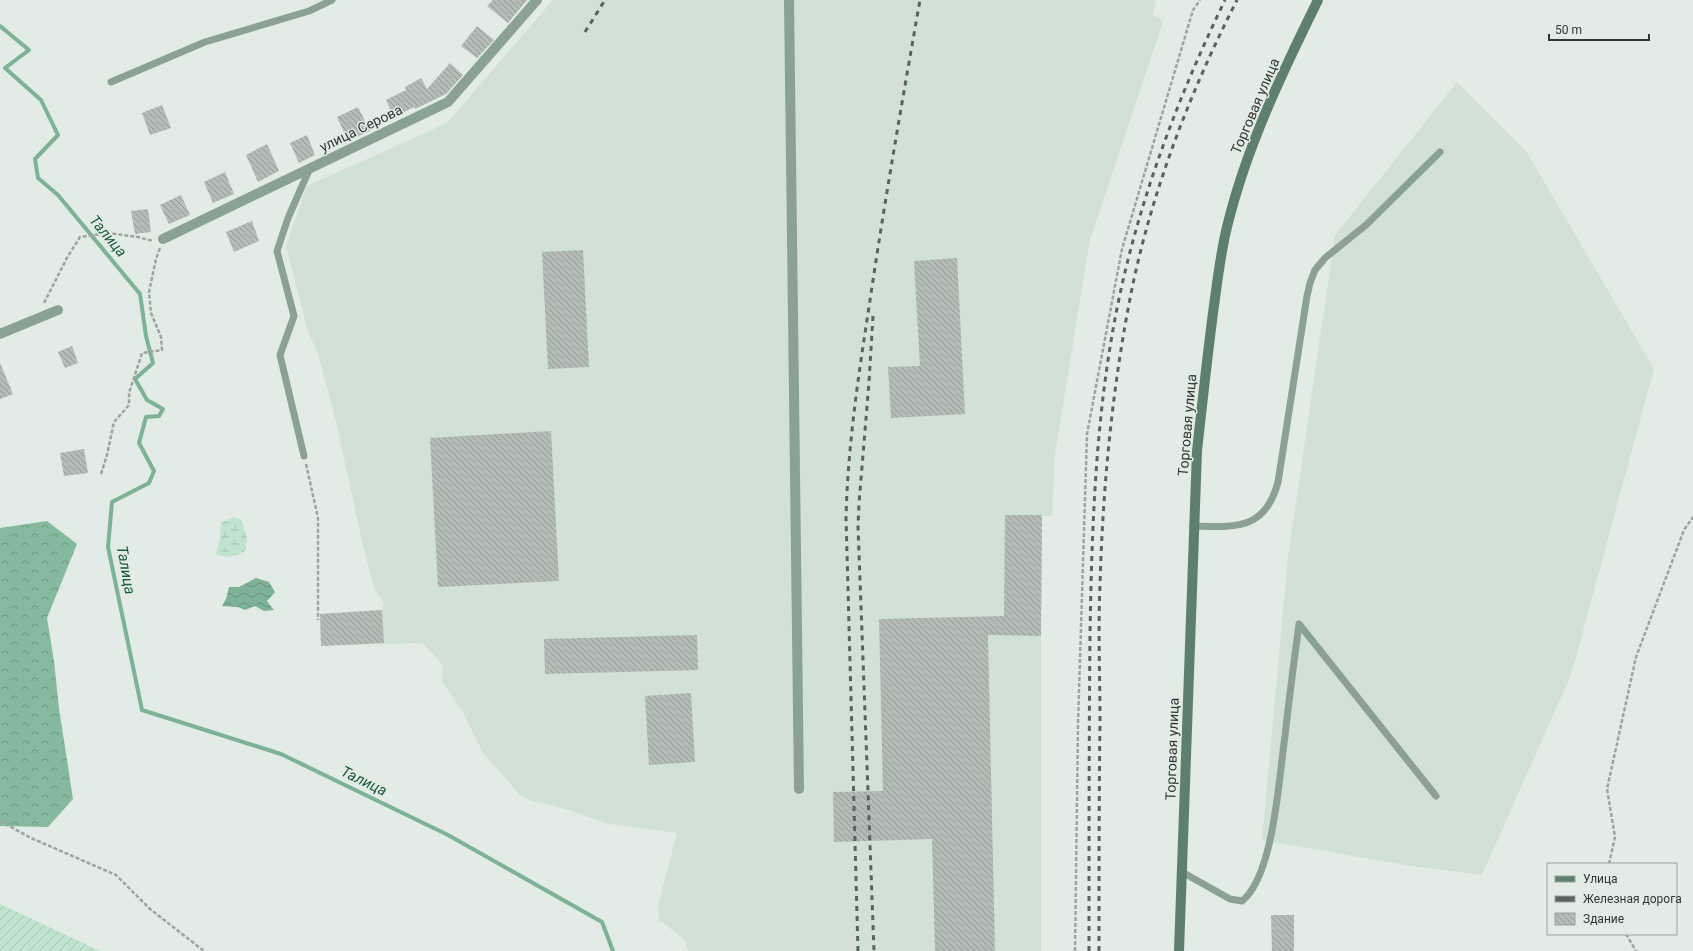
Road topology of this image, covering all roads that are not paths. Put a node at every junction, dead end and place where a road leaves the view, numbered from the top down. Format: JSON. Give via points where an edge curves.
{"nodes":[{"id":1,"x":332,"y":0,"type":"edge"},
{"id":2,"x":537,"y":0,"type":"edge"},
{"id":3,"x":789,"y":0,"type":"edge"},
{"id":4,"x":1318,"y":0,"type":"edge"},
{"id":5,"x":111,"y":82,"type":"dead end"},
{"id":6,"x":1440,"y":152,"type":"dead end"},
{"id":7,"x":310,"y":168,"type":"junction"},
{"id":8,"x":163,"y":239,"type":"road end"},
{"id":9,"x":58,"y":310,"type":"dead end"},
{"id":10,"x":0,"y":334,"type":"edge"},
{"id":11,"x":304,"y":456,"type":"road end"},
{"id":12,"x":1193,"y":526,"type":"junction"},
{"id":13,"x":799,"y":789,"type":"dead end"},
{"id":14,"x":1436,"y":796,"type":"dead end"},
{"id":15,"x":1182,"y":872,"type":"junction"},
{"id":16,"x":1179,"y":951,"type":"edge"}],
"edges":[{"from":1,"to":5,"type":"lane","via":[[309,11],[205,42]]},
{"from":2,"to":7,"type":"street","name":"улица Серова","via":[[448,102]]},
{"from":3,"to":13,"type":"street"},
{"from":4,"to":12,"type":"street","name":"Торговая улица","via":[[1259,129],[1246,162],[1227,227],[1202,396]]},
{"from":6,"to":12,"type":"lane","via":[[1366,225],[1332,251],[1315,270],[1307,296],[1274,497],[1266,509],[1245,524],[1231,527]]},
{"from":7,"to":8,"type":"street","name":"улица Серова"},
{"from":7,"to":11,"type":"lane","via":[[277,251],[294,316],[280,355]]},
{"from":9,"to":10,"type":"street"},
{"from":12,"to":15,"type":"street","name":"Торговая улица"},
{"from":14,"to":15,"type":"lane","via":[[1299,624],[1274,823],[1258,878],[1250,895],[1242,901],[1230,899]]},
{"from":15,"to":16,"type":"street","name":"Торговая улица"}]}
